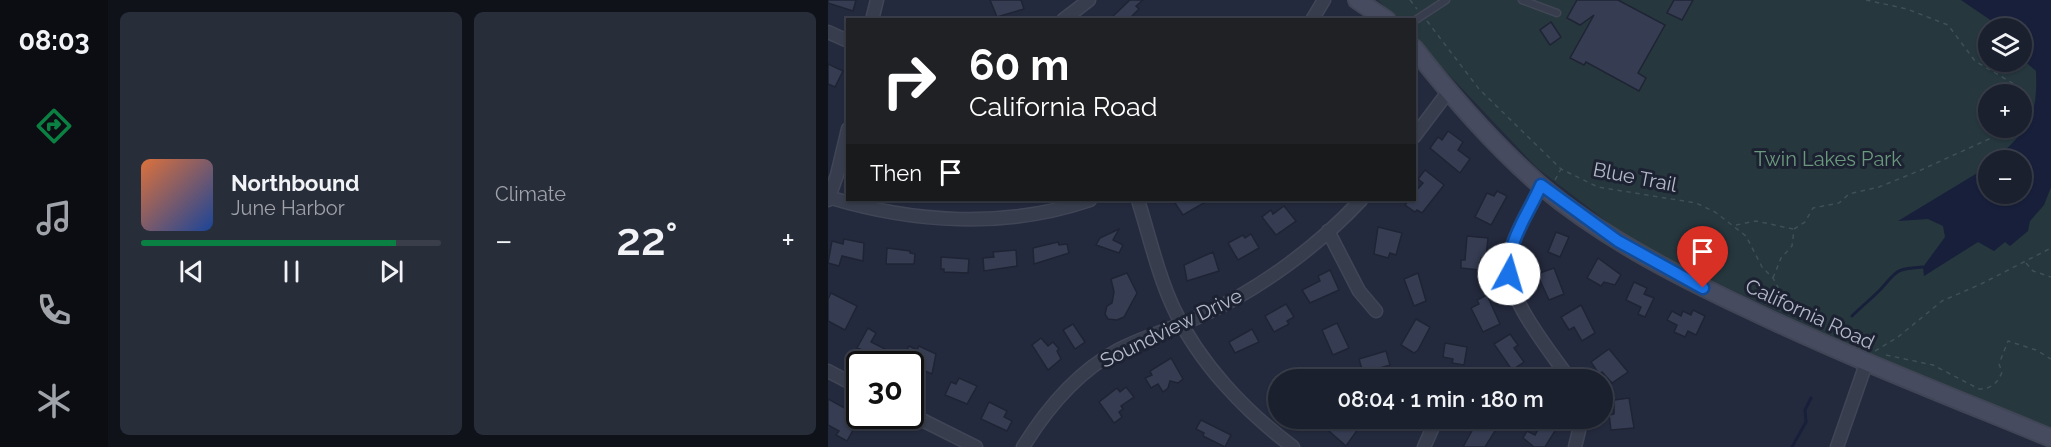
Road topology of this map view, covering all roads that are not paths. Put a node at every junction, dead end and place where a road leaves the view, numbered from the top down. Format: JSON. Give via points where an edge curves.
{"nodes":[{"id":1,"x":877,"y":0,"type":"edge"},
{"id":2,"x":1089,"y":0,"type":"edge"},
{"id":3,"x":1324,"y":0,"type":"edge"},
{"id":4,"x":1358,"y":0,"type":"edge"},
{"id":5,"x":1446,"y":0,"type":"edge"},
{"id":6,"x":1522,"y":0,"type":"edge"},
{"id":7,"x":1557,"y":13,"type":"dead end"},
{"id":8,"x":872,"y":18,"type":"edge"},
{"id":9,"x":1066,"y":18,"type":"edge"},
{"id":10,"x":1313,"y":18,"type":"edge"},
{"id":11,"x":1384,"y":18,"type":"edge"},
{"id":12,"x":1416,"y":20,"type":"edge"},
{"id":13,"x":828,"y":32,"type":"edge"},
{"id":14,"x":846,"y":40,"type":"edge"},
{"id":15,"x":1416,"y":51,"type":"edge"},
{"id":16,"x":1448,"y":92,"type":"junction"},
{"id":17,"x":1416,"y":134,"type":"edge"},
{"id":18,"x":846,"y":137,"type":"edge"},
{"id":19,"x":1541,"y":185,"type":"junction"},
{"id":20,"x":828,"y":198,"type":"edge"},
{"id":21,"x":1086,"y":201,"type":"edge"},
{"id":22,"x":1138,"y":201,"type":"edge"},
{"id":23,"x":1360,"y":201,"type":"edge"},
{"id":24,"x":1328,"y":231,"type":"junction"},
{"id":25,"x":1376,"y":311,"type":"dead end"},
{"id":26,"x":1182,"y":323,"type":"junction"},
{"id":27,"x":1869,"y":358,"type":"junction"},
{"id":28,"x":1563,"y":369,"type":"edge"},
{"id":29,"x":828,"y":371,"type":"edge"},
{"id":30,"x":846,"y":380,"type":"edge"},
{"id":31,"x":924,"y":421,"type":"edge"},
{"id":32,"x":1432,"y":429,"type":"edge"},
{"id":33,"x":1579,"y":429,"type":"edge"},
{"id":34,"x":2048,"y":439,"type":"edge"},
{"id":35,"x":976,"y":447,"type":"edge"},
{"id":36,"x":1023,"y":447,"type":"edge"},
{"id":37,"x":1293,"y":447,"type":"edge"},
{"id":38,"x":1424,"y":447,"type":"edge"},
{"id":39,"x":1575,"y":447,"type":"edge"},
{"id":40,"x":1837,"y":447,"type":"edge"}],
"edges":[{"from":1,"to":8,"type":"street"},
{"from":2,"to":9,"type":"street"},
{"from":3,"to":10,"type":"street"},
{"from":4,"to":11,"type":"main road"},
{"from":5,"to":12,"type":"lane"},
{"from":6,"to":7,"type":"lane"},
{"from":13,"to":14,"type":"street"},
{"from":15,"to":16,"type":"main road","name":"California Road"},
{"from":16,"to":17,"type":"street"},
{"from":16,"to":19,"type":"main road","name":"California Road"},
{"from":18,"to":20,"type":"street"},
{"from":19,"to":27,"type":"main road","name":"California Road","via":[[1618,241],[1663,267]]},
{"from":19,"to":28,"type":"street","via":[[1514,239],[1509,274],[1522,308]]},
{"from":20,"to":21,"type":"street","via":[[903,215],[952,220],[1031,214]]},
{"from":22,"to":26,"type":"street","via":[[1173,308]]},
{"from":23,"to":24,"type":"street","name":"Soundview Drive"},
{"from":24,"to":25,"type":"street","via":[[1359,291]]},
{"from":24,"to":26,"type":"street","name":"Soundview Drive","via":[[1260,283]]},
{"from":26,"to":36,"type":"street","name":"Soundview Drive","via":[[1119,350],[1079,378],[1048,410]]},
{"from":26,"to":37,"type":"street","via":[[1228,386]]},
{"from":27,"to":34,"type":"main road","name":"California Road"},
{"from":27,"to":40,"type":"street"},
{"from":29,"to":30,"type":"street"},
{"from":31,"to":35,"type":"street"},
{"from":32,"to":38,"type":"street"},
{"from":33,"to":39,"type":"street"}]}
